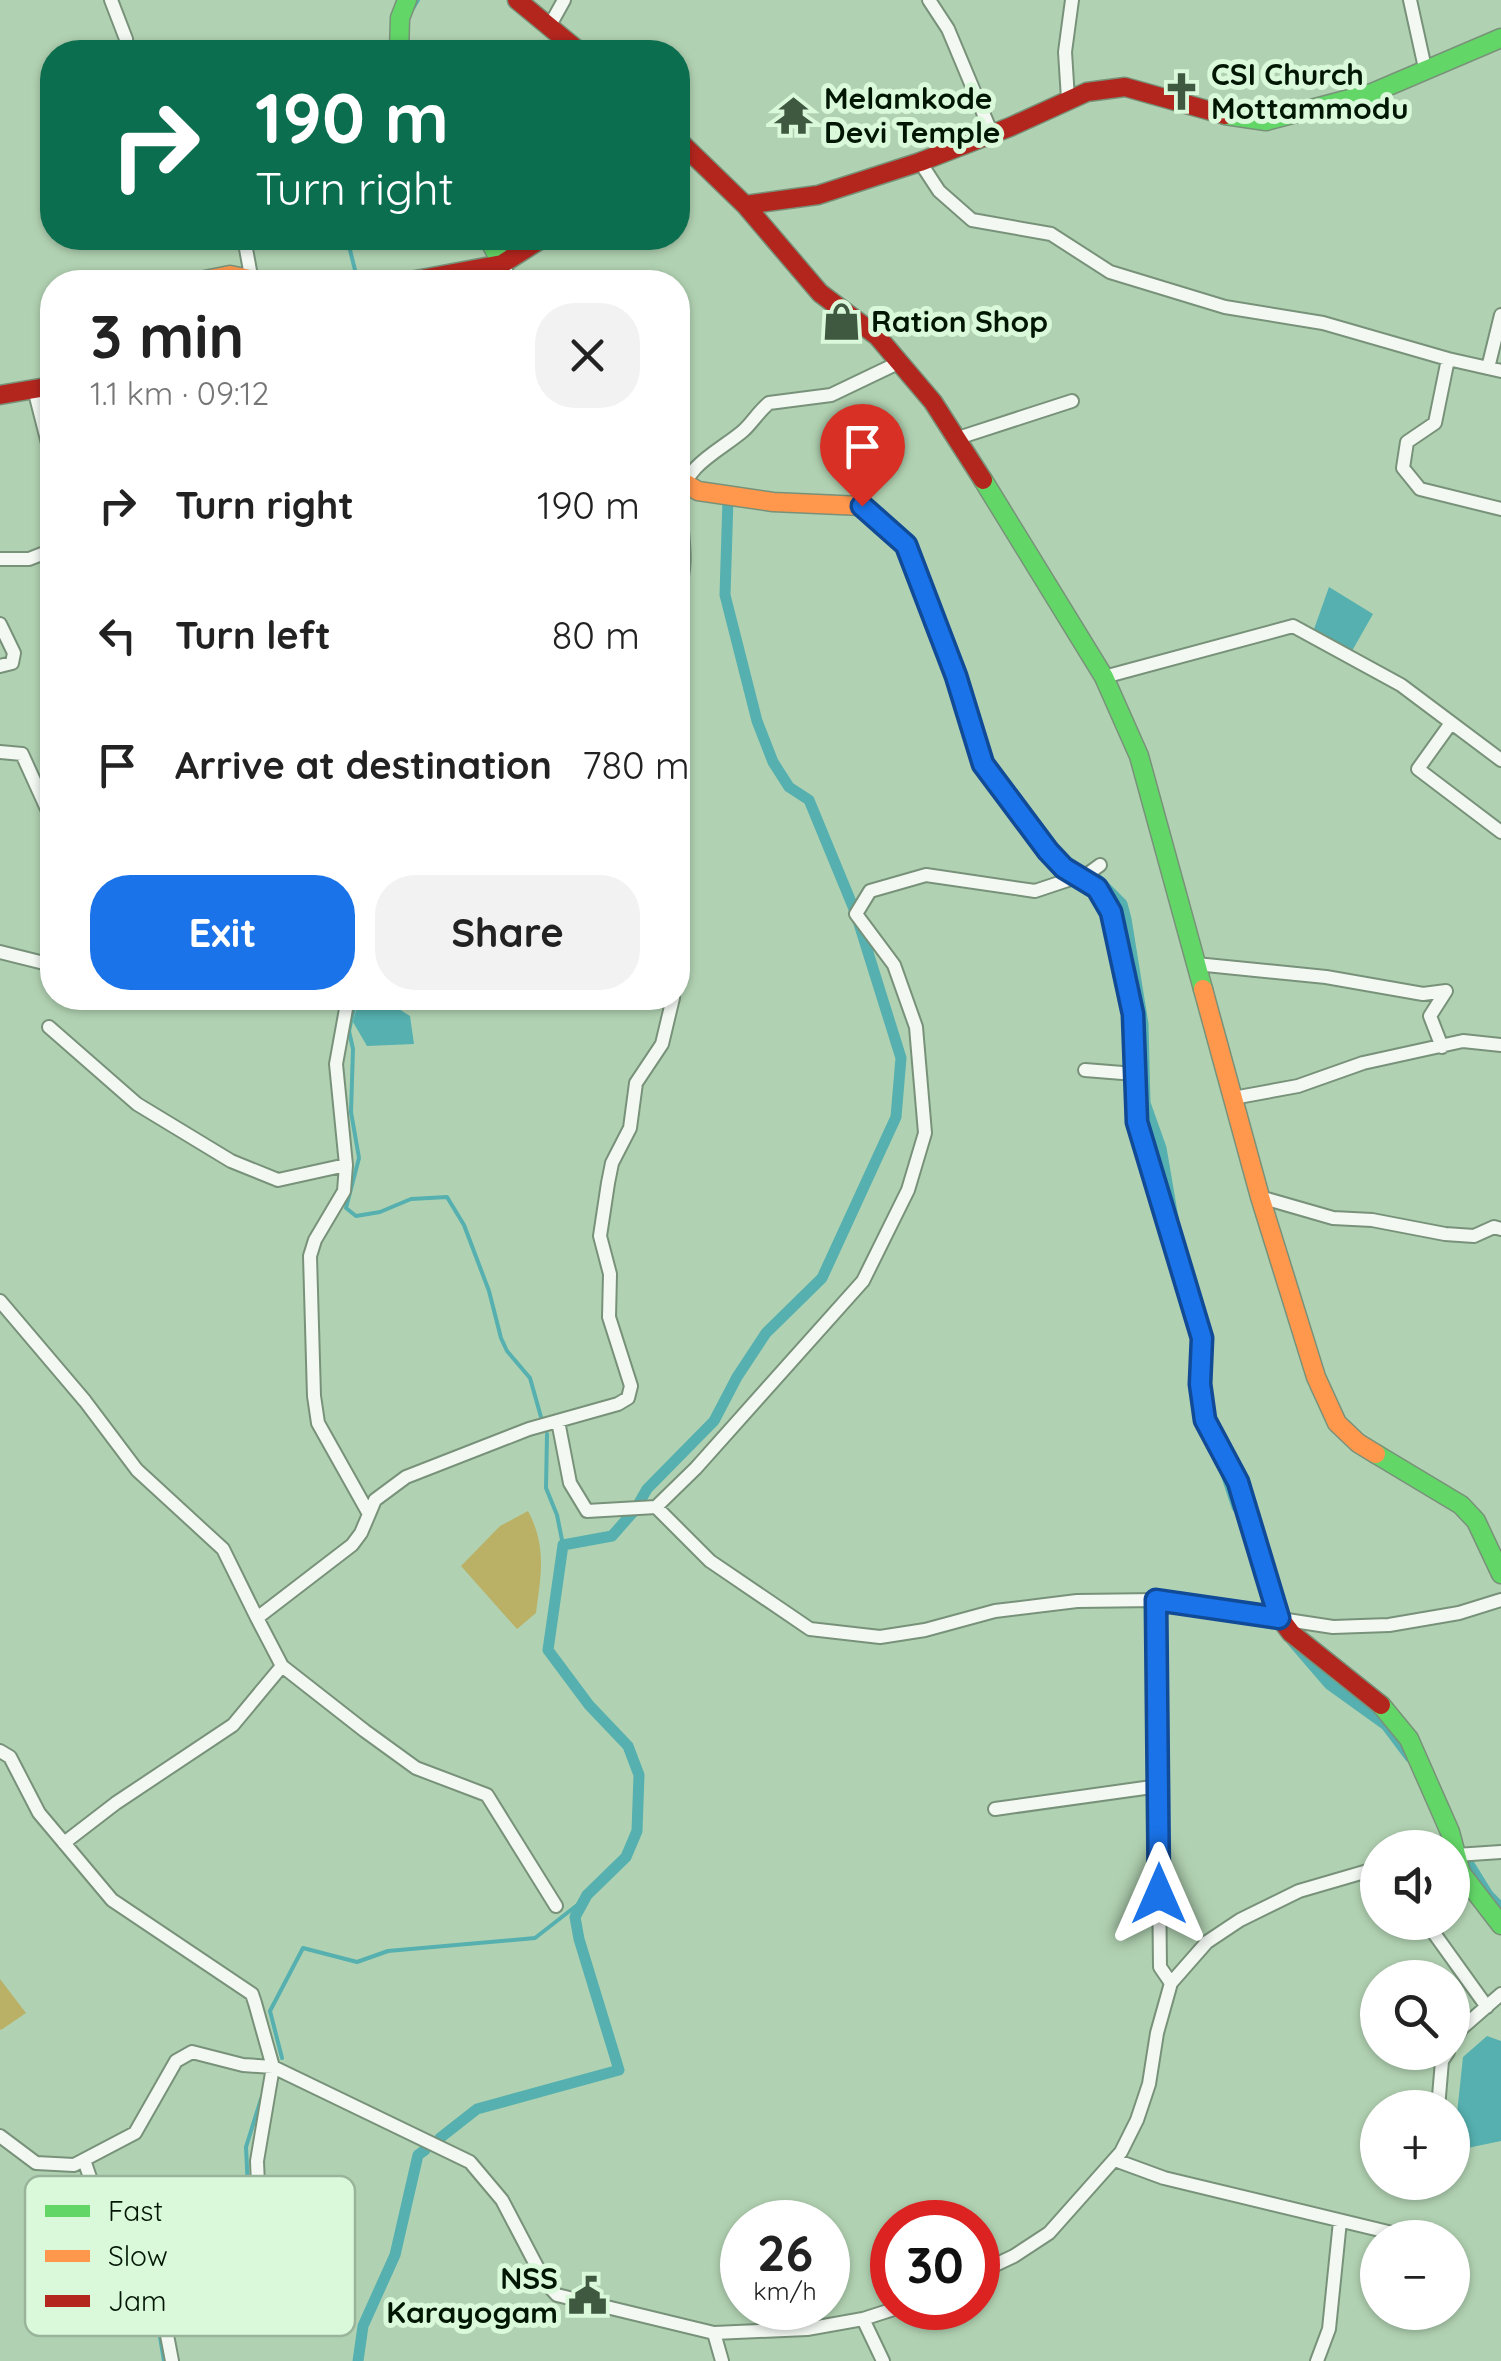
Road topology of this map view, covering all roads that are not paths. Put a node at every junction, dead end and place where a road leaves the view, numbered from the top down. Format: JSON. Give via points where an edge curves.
{"nodes":[{"id":1,"x":111,"y":0,"type":"edge"},
{"id":2,"x":407,"y":0,"type":"edge"},
{"id":3,"x":517,"y":0,"type":"edge"},
{"id":4,"x":564,"y":0,"type":"edge"},
{"id":5,"x":928,"y":0,"type":"edge"},
{"id":6,"x":1072,"y":0,"type":"edge"},
{"id":7,"x":1410,"y":0,"type":"edge"},
{"id":8,"x":549,"y":26,"type":"junction"},
{"id":9,"x":1501,"y":38,"type":"edge"},
{"id":10,"x":126,"y":40,"type":"edge"},
{"id":11,"x":399,"y":40,"type":"edge"},
{"id":12,"x":566,"y":40,"type":"edge"},
{"id":13,"x":1425,"y":68,"type":"junction"},
{"id":14,"x":1068,"y":99,"type":"junction"},
{"id":15,"x":992,"y":134,"type":"junction"},
{"id":16,"x":690,"y":152,"type":"edge"},
{"id":17,"x":920,"y":162,"type":"junction"},
{"id":18,"x":745,"y":205,"type":"junction"},
{"id":19,"x":494,"y":250,"type":"edge"},
{"id":20,"x":524,"y":250,"type":"edge"},
{"id":21,"x":502,"y":264,"type":"junction"},
{"id":22,"x":470,"y":270,"type":"edge"},
{"id":23,"x":505,"y":270,"type":"edge"},
{"id":24,"x":1501,"y":314,"type":"edge"},
{"id":25,"x":1448,"y":358,"type":"junction"},
{"id":26,"x":900,"y":362,"type":"junction"},
{"id":27,"x":1494,"y":370,"type":"edge"},
{"id":28,"x":40,"y":387,"type":"edge"},
{"id":29,"x":0,"y":394,"type":"edge"},
{"id":30,"x":1072,"y":401,"type":"dead end"},
{"id":31,"x":958,"y":438,"type":"junction"},
{"id":32,"x":690,"y":474,"type":"edge"},
{"id":33,"x":690,"y":487,"type":"edge"},
{"id":34,"x":1501,"y":508,"type":"edge"},
{"id":35,"x":40,"y":554,"type":"edge"},
{"id":36,"x":0,"y":559,"type":"edge"},
{"id":37,"x":0,"y":624,"type":"edge"},
{"id":38,"x":0,"y":666,"type":"edge"},
{"id":39,"x":1104,"y":676,"type":"junction"},
{"id":40,"x":1450,"y":723,"type":"junction"},
{"id":41,"x":0,"y":752,"type":"edge"},
{"id":42,"x":1501,"y":760,"type":"edge"},
{"id":43,"x":40,"y":794,"type":"edge"},
{"id":44,"x":1501,"y":832,"type":"edge"},
{"id":45,"x":1100,"y":865,"type":"dead end"},
{"id":46,"x":1078,"y":877,"type":"junction"},
{"id":47,"x":0,"y":952,"type":"edge"},
{"id":48,"x":40,"y":962,"type":"edge"},
{"id":49,"x":1196,"y":964,"type":"junction"},
{"id":50,"x":346,"y":1010,"type":"edge"},
{"id":51,"x":670,"y":1010,"type":"edge"},
{"id":52,"x":49,"y":1027,"type":"dead end"},
{"id":53,"x":1501,"y":1046,"type":"edge"},
{"id":54,"x":1442,"y":1047,"type":"junction"},
{"id":55,"x":1084,"y":1070,"type":"dead end"},
{"id":56,"x":1134,"y":1074,"type":"junction"},
{"id":57,"x":1232,"y":1098,"type":"junction"},
{"id":58,"x":346,"y":1165,"type":"junction"},
{"id":59,"x":1260,"y":1197,"type":"junction"},
{"id":60,"x":1501,"y":1229,"type":"edge"},
{"id":61,"x":0,"y":1301,"type":"edge"},
{"id":62,"x":558,"y":1421,"type":"junction"},
{"id":63,"x":656,"y":1507,"type":"junction"},
{"id":64,"x":369,"y":1514,"type":"junction"},
{"id":65,"x":1501,"y":1574,"type":"edge"},
{"id":66,"x":1156,"y":1600,"type":"junction"},
{"id":67,"x":1501,"y":1600,"type":"edge"},
{"id":68,"x":257,"y":1618,"type":"junction"},
{"id":69,"x":1279,"y":1618,"type":"junction"},
{"id":70,"x":282,"y":1666,"type":"junction"},
{"id":71,"x":0,"y":1750,"type":"edge"},
{"id":72,"x":1158,"y":1786,"type":"junction"},
{"id":73,"x":995,"y":1810,"type":"dead end"},
{"id":74,"x":1446,"y":1830,"type":"edge"},
{"id":75,"x":64,"y":1843,"type":"junction"},
{"id":76,"x":1501,"y":1852,"type":"edge"},
{"id":77,"x":1470,"y":1854,"type":"edge"},
{"id":78,"x":1360,"y":1875,"type":"edge"},
{"id":79,"x":1470,"y":1886,"type":"edge"},
{"id":80,"x":556,"y":1906,"type":"dead end"},
{"id":81,"x":1501,"y":1925,"type":"edge"},
{"id":82,"x":1439,"y":1940,"type":"edge"},
{"id":83,"x":1172,"y":1983,"type":"junction"},
{"id":84,"x":1501,"y":1994,"type":"edge"},
{"id":85,"x":1488,"y":2007,"type":"junction"},
{"id":86,"x":1470,"y":2022,"type":"edge"},
{"id":87,"x":272,"y":2067,"type":"junction"},
{"id":88,"x":0,"y":2136,"type":"edge"},
{"id":89,"x":84,"y":2160,"type":"junction"},
{"id":90,"x":1114,"y":2160,"type":"junction"},
{"id":91,"x":89,"y":2176,"type":"edge"},
{"id":92,"x":257,"y":2176,"type":"edge"},
{"id":93,"x":1340,"y":2222,"type":"junction"},
{"id":94,"x":1360,"y":2226,"type":"edge"},
{"id":95,"x":1000,"y":2263,"type":"edge"},
{"id":96,"x":870,"y":2317,"type":"edge"},
{"id":97,"x":863,"y":2319,"type":"junction"},
{"id":98,"x":850,"y":2321,"type":"edge"},
{"id":99,"x":782,"y":2330,"type":"edge"},
{"id":100,"x":714,"y":2333,"type":"junction"},
{"id":101,"x":167,"y":2336,"type":"edge"},
{"id":102,"x":172,"y":2361,"type":"edge"},
{"id":103,"x":722,"y":2361,"type":"edge"},
{"id":104,"x":883,"y":2361,"type":"edge"},
{"id":105,"x":1318,"y":2361,"type":"edge"}],
"edges":[{"from":1,"to":10,"type":"street"},
{"from":2,"to":11,"type":"street"},
{"from":3,"to":8,"type":"street"},
{"from":4,"to":8,"type":"street"},
{"from":5,"to":15,"type":"street","via":[[948,29]]},
{"from":6,"to":14,"type":"street"},
{"from":7,"to":13,"type":"street"},
{"from":8,"to":12,"type":"street"},
{"from":9,"to":13,"type":"street"},
{"from":13,"to":14,"type":"street","via":[[1372,93],[1266,121],[1124,87]]},
{"from":14,"to":15,"type":"street"},
{"from":15,"to":17,"type":"street"},
{"from":16,"to":18,"type":"street"},
{"from":17,"to":18,"type":"street","via":[[818,195]]},
{"from":17,"to":25,"type":"street","via":[[972,220],[1051,234],[1110,272],[1226,307],[1323,323]]},
{"from":18,"to":26,"type":"street","via":[[820,294]]},
{"from":19,"to":21,"type":"street"},
{"from":20,"to":21,"type":"street"},
{"from":21,"to":22,"type":"street"},
{"from":21,"to":23,"type":"street"},
{"from":24,"to":27,"type":"street"},
{"from":25,"to":27,"type":"street"},
{"from":25,"to":34,"type":"street","via":[[1434,423],[1406,442],[1403,468],[1420,489]]},
{"from":26,"to":31,"type":"street"},
{"from":26,"to":32,"type":"street","via":[[832,395],[769,403]]},
{"from":28,"to":29,"type":"street"},
{"from":30,"to":31,"type":"street"},
{"from":31,"to":39,"type":"street"},
{"from":33,"to":46,"type":"street","via":[[773,502],[862,506],[891,529],[914,562],[983,764],[1048,851]]},
{"from":35,"to":36,"type":"street"},
{"from":37,"to":38,"type":"street","via":[[14,653],[12,663]]},
{"from":39,"to":40,"type":"street","via":[[1292,626],[1401,686]]},
{"from":39,"to":49,"type":"street","via":[[1139,756]]},
{"from":40,"to":42,"type":"street"},
{"from":40,"to":44,"type":"street","via":[[1418,769]]},
{"from":41,"to":43,"type":"street","via":[[22,754]]},
{"from":45,"to":46,"type":"street"},
{"from":46,"to":56,"type":"street","via":[[1097,888],[1117,932],[1133,1014]]},
{"from":46,"to":63,"type":"street","via":[[1035,890],[926,874],[870,891],[856,914],[894,966],[916,1027],[925,1133],[908,1190],[863,1281]]},
{"from":47,"to":48,"type":"street"},
{"from":49,"to":54,"type":"street","via":[[1423,994],[1446,991],[1430,1016]]},
{"from":49,"to":57,"type":"street"},
{"from":50,"to":58,"type":"street","via":[[336,1064]]},
{"from":51,"to":62,"type":"street","via":[[662,1044],[636,1083],[630,1128],[612,1163],[600,1236],[610,1274],[610,1317],[630,1393],[618,1404]]},
{"from":52,"to":58,"type":"street","via":[[137,1104],[232,1162],[278,1180]]},
{"from":53,"to":54,"type":"street","via":[[1464,1041]]},
{"from":54,"to":57,"type":"street"},
{"from":55,"to":56,"type":"street"},
{"from":56,"to":69,"type":"street","via":[[1137,1122],[1202,1338],[1205,1420],[1238,1482]]},
{"from":57,"to":59,"type":"street"},
{"from":58,"to":64,"type":"street","via":[[344,1191],[310,1256],[314,1396],[318,1424]]},
{"from":59,"to":60,"type":"street","via":[[1333,1218],[1445,1234]]},
{"from":59,"to":65,"type":"street","via":[[1316,1377],[1337,1423],[1358,1443],[1462,1505]]},
{"from":61,"to":68,"type":"street","via":[[137,1470],[223,1550]]},
{"from":62,"to":63,"type":"street","via":[[570,1483],[587,1511]]},
{"from":62,"to":64,"type":"street","via":[[406,1477]]},
{"from":63,"to":66,"type":"street","via":[[710,1562],[810,1629],[880,1637],[995,1611]]},
{"from":64,"to":68,"type":"street","via":[[352,1544]]},
{"from":66,"to":69,"type":"street"},
{"from":66,"to":72,"type":"street"},
{"from":67,"to":69,"type":"street","via":[[1389,1625],[1333,1627]]},
{"from":68,"to":70,"type":"street"},
{"from":69,"to":74,"type":"street","via":[[1382,1705],[1409,1739]]},
{"from":70,"to":75,"type":"street","via":[[233,1725]]},
{"from":70,"to":80,"type":"street","via":[[416,1768],[487,1795]]},
{"from":71,"to":75,"type":"street"},
{"from":72,"to":73,"type":"street"},
{"from":72,"to":83,"type":"street","via":[[1160,1966]]},
{"from":75,"to":87,"type":"street","via":[[112,1900],[252,1994]]},
{"from":76,"to":77,"type":"street"},
{"from":78,"to":83,"type":"street","via":[[1318,1883],[1240,1920],[1208,1942]]},
{"from":79,"to":81,"type":"street"},
{"from":82,"to":85,"type":"street"},
{"from":83,"to":90,"type":"street","via":[[1143,2103]]},
{"from":84,"to":85,"type":"street"},
{"from":85,"to":86,"type":"street"},
{"from":87,"to":89,"type":"street","via":[[192,2052],[176,2062],[135,2133]]},
{"from":87,"to":92,"type":"street"},
{"from":87,"to":100,"type":"street","via":[[470,2162],[502,2200],[557,2294]]},
{"from":88,"to":89,"type":"street","via":[[36,2163]]},
{"from":89,"to":91,"type":"street"},
{"from":90,"to":93,"type":"street"},
{"from":90,"to":95,"type":"street","via":[[1049,2233]]},
{"from":93,"to":94,"type":"street"},
{"from":93,"to":105,"type":"street","via":[[1329,2329]]},
{"from":96,"to":97,"type":"street"},
{"from":97,"to":98,"type":"street"},
{"from":97,"to":104,"type":"street"},
{"from":99,"to":100,"type":"street"},
{"from":100,"to":103,"type":"street"},
{"from":101,"to":102,"type":"street"}]}
